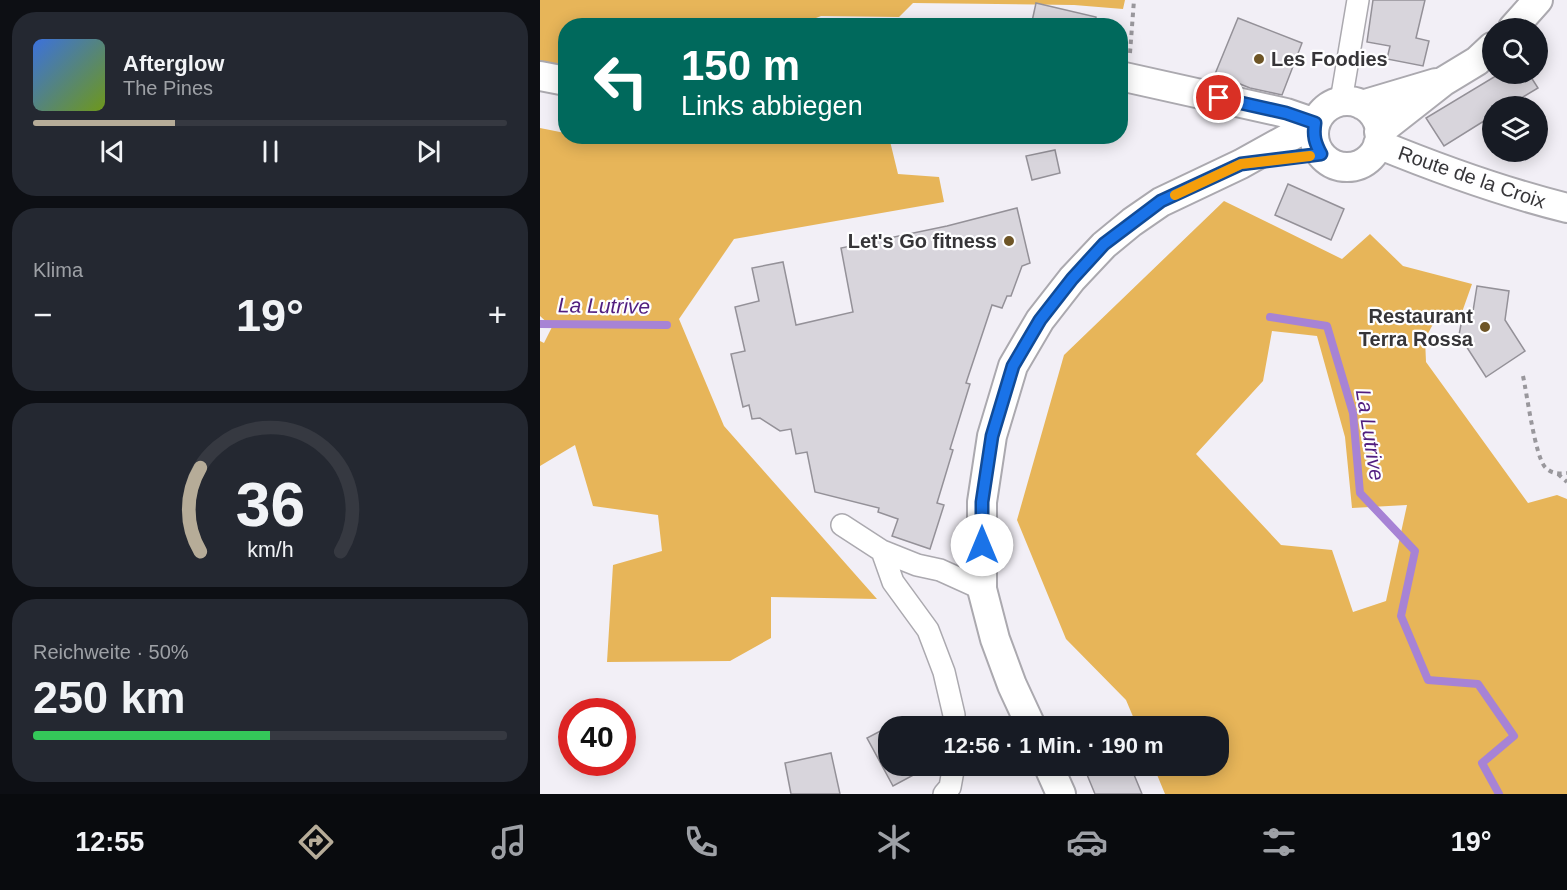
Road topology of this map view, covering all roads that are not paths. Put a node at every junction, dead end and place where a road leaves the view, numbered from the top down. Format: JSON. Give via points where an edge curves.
{"nodes":[{"id":1,"x":1358,"y":0,"type":"edge"},
{"id":2,"x":1538,"y":0,"type":"edge"},
{"id":3,"x":1522,"y":18,"type":"edge"},
{"id":4,"x":1482,"y":56,"type":"edge"},
{"id":5,"x":1128,"y":66,"type":"edge"},
{"id":6,"x":540,"y":76,"type":"edge"},
{"id":7,"x":558,"y":79,"type":"edge"},
{"id":8,"x":1444,"y":81,"type":"junction"},
{"id":9,"x":1352,"y":103,"type":"junction"},
{"id":10,"x":1315,"y":123,"type":"junction"},
{"id":11,"x":1379,"y":138,"type":"junction"},
{"id":12,"x":1321,"y":154,"type":"junction"},
{"id":13,"x":1241,"y":164,"type":"junction"},
{"id":14,"x":1567,"y":208,"type":"edge"},
{"id":15,"x":842,"y":525,"type":"dead end"},
{"id":16,"x":882,"y":551,"type":"junction"},
{"id":17,"x":982,"y":589,"type":"junction"},
{"id":18,"x":954,"y":716,"type":"edge"},
{"id":19,"x":1026,"y":716,"type":"edge"},
{"id":20,"x":952,"y":776,"type":"edge"},
{"id":21,"x":1053,"y":776,"type":"edge"},
{"id":22,"x":944,"y":794,"type":"edge"},
{"id":23,"x":1061,"y":794,"type":"edge"}],
"edges":[{"from":1,"to":9,"type":"street"},
{"from":2,"to":3,"type":"street"},
{"from":4,"to":8,"type":"street"},
{"from":5,"to":10,"type":"street"},
{"from":6,"to":7,"type":"street"},
{"from":8,"to":9,"type":"street"},
{"from":8,"to":11,"type":"street"},
{"from":9,"to":10,"type":"street","via":[[1325,109]]},
{"from":9,"to":11,"type":"street","via":[[1371,111]]},
{"from":10,"to":12,"type":"street","via":[[1313,134]]},
{"from":10,"to":13,"type":"street"},
{"from":11,"to":12,"type":"street","via":[[1366,160],[1358,165],[1338,165]]},
{"from":11,"to":14,"type":"street","name":"Route de la Croix","via":[[1433,165]]},
{"from":12,"to":13,"type":"street"},
{"from":13,"to":17,"type":"street","via":[[1161,201],[1132,222],[1104,244],[1040,320],[1013,366],[992,436],[982,502]]},
{"from":15,"to":16,"type":"street"},
{"from":16,"to":17,"type":"street"},
{"from":16,"to":18,"type":"street","via":[[893,582],[928,630],[944,672]]},
{"from":17,"to":19,"type":"street","via":[[995,639]]},
{"from":20,"to":22,"type":"street"},
{"from":21,"to":23,"type":"street"}]}
